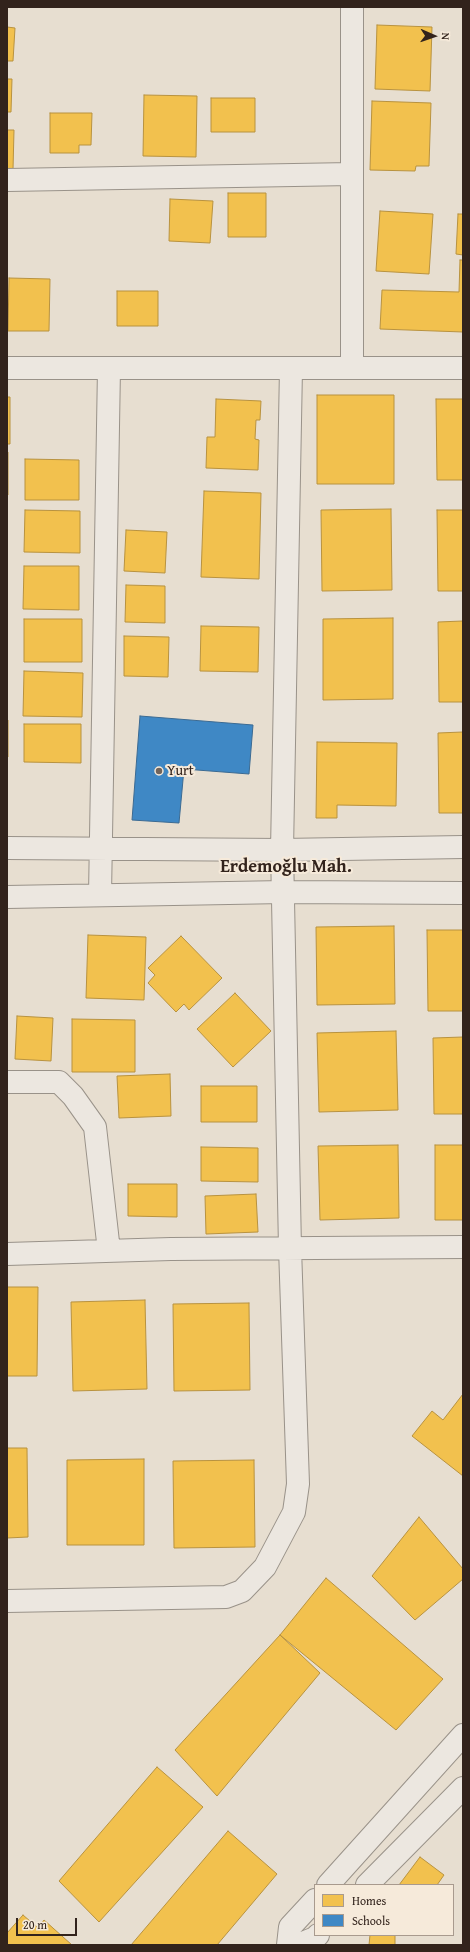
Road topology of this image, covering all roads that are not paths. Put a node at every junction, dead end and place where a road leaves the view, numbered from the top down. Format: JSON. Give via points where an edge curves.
{"nodes":[{"id":1,"x":352,"y":7,"type":"edge"},
{"id":2,"x":351,"y":174,"type":"junction"},
{"id":3,"x":7,"y":180,"type":"edge"},
{"id":4,"x":7,"y":368,"type":"edge"},
{"id":5,"x":109,"y":368,"type":"junction"},
{"id":6,"x":291,"y":368,"type":"junction"},
{"id":7,"x":352,"y":368,"type":"junction"},
{"id":8,"x":463,"y":368,"type":"edge"},
{"id":9,"x":463,"y":847,"type":"edge"},
{"id":10,"x":7,"y":848,"type":"edge"},
{"id":11,"x":100,"y":848,"type":"junction"},
{"id":12,"x":282,"y":850,"type":"junction"},
{"id":13,"x":284,"y":892,"type":"junction"},
{"id":14,"x":463,"y":893,"type":"edge"},
{"id":15,"x":100,"y":896,"type":"junction"},
{"id":16,"x":7,"y":897,"type":"edge"},
{"id":17,"x":7,"y":1082,"type":"edge"},
{"id":18,"x":463,"y":1247,"type":"edge"},
{"id":19,"x":290,"y":1248,"type":"junction"},
{"id":20,"x":109,"y":1251,"type":"junction"},
{"id":21,"x":7,"y":1254,"type":"edge"},
{"id":22,"x":7,"y":1601,"type":"edge"},
{"id":23,"x":463,"y":1736,"type":"edge"},
{"id":24,"x":463,"y":1788,"type":"edge"},
{"id":25,"x":329,"y":1884,"type":"edge"},
{"id":26,"x":369,"y":1884,"type":"edge"},
{"id":27,"x":314,"y":1901,"type":"edge"},
{"id":28,"x":317,"y":1936,"type":"edge"},
{"id":29,"x":288,"y":1945,"type":"edge"},
{"id":30,"x":298,"y":1945,"type":"edge"}],
"edges":[{"from":1,"to":2,"type":"street"},
{"from":2,"to":3,"type":"street"},
{"from":2,"to":7,"type":"street"},
{"from":4,"to":5,"type":"street"},
{"from":5,"to":6,"type":"street"},
{"from":5,"to":11,"type":"street"},
{"from":6,"to":7,"type":"street"},
{"from":6,"to":12,"type":"street"},
{"from":7,"to":8,"type":"street"},
{"from":9,"to":12,"type":"street"},
{"from":10,"to":11,"type":"street"},
{"from":11,"to":12,"type":"street"},
{"from":11,"to":15,"type":"street"},
{"from":12,"to":13,"type":"street"},
{"from":13,"to":14,"type":"street"},
{"from":13,"to":15,"type":"street"},
{"from":13,"to":19,"type":"street"},
{"from":15,"to":16,"type":"street"},
{"from":17,"to":20,"type":"street","via":[[59,1082],[73,1096],[95,1128]]},
{"from":18,"to":19,"type":"street"},
{"from":19,"to":20,"type":"street"},
{"from":19,"to":22,"type":"street","via":[[298,1484],[294,1512],[265,1567],[242,1591],[226,1597]]},
{"from":20,"to":21,"type":"street"},
{"from":23,"to":25,"type":"street"},
{"from":24,"to":26,"type":"street"},
{"from":27,"to":29,"type":"street","via":[[290,1927]]},
{"from":28,"to":30,"type":"street"}]}
